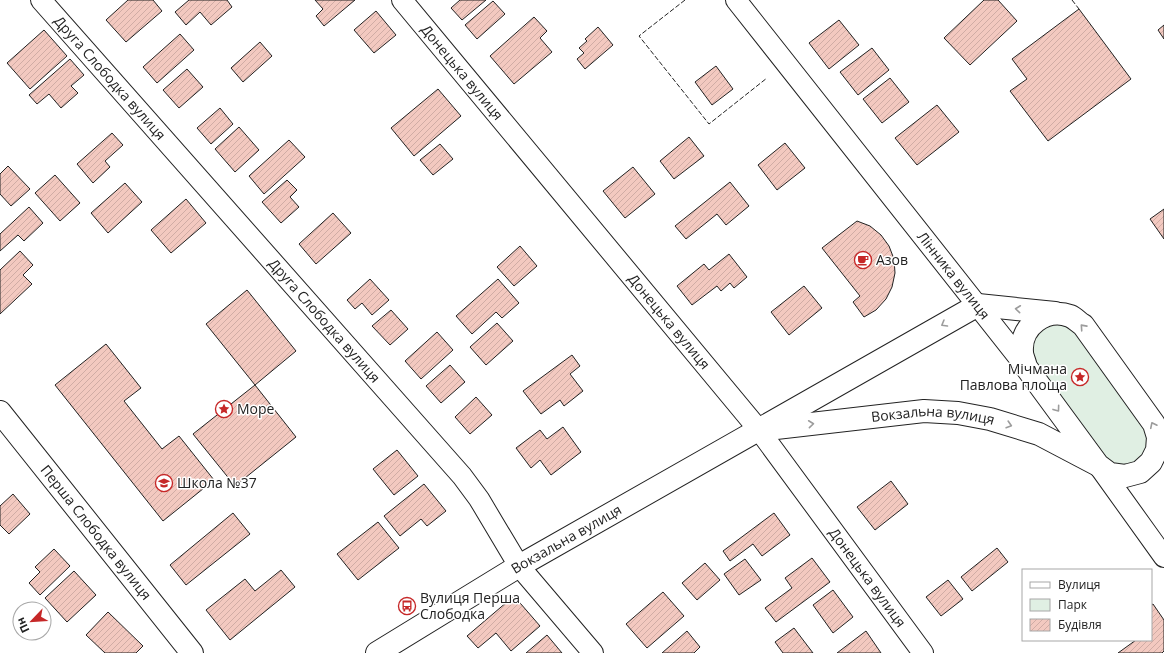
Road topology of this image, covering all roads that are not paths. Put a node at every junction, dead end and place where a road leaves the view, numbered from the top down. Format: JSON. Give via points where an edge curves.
{"nodes":[{"id":1,"x":41,"y":0,"type":"edge"},
{"id":2,"x":402,"y":0,"type":"edge"},
{"id":3,"x":736,"y":0,"type":"edge"},
{"id":4,"x":978,"y":305,"type":"junction"},
{"id":5,"x":1057,"y":314,"type":"junction"},
{"id":6,"x":1026,"y":366,"type":"junction"},
{"id":7,"x":0,"y":412,"type":"edge"},
{"id":8,"x":758,"y":430,"type":"junction"},
{"id":9,"x":1098,"y":465,"type":"junction"},
{"id":10,"x":1140,"y":472,"type":"junction"},
{"id":11,"x":1116,"y":490,"type":"junction"},
{"id":12,"x":1164,"y":557,"type":"edge"},
{"id":13,"x":519,"y":566,"type":"junction"},
{"id":14,"x":192,"y":653,"type":"edge"},
{"id":15,"x":377,"y":653,"type":"edge"},
{"id":16,"x":594,"y":653,"type":"edge"},
{"id":17,"x":923,"y":653,"type":"edge"}],
"edges":[{"from":1,"to":13,"type":"street","name":"Друга Слободка вулиця","via":[[462,476],[479,499]]},
{"from":2,"to":8,"type":"street","name":"Донецька вулиця"},
{"from":3,"to":4,"type":"street","name":"Лінника вулиця"},
{"from":5,"to":4,"type":"street","one_way":true},
{"from":4,"to":6,"type":"street","name":"Лінника вулиця"},
{"from":4,"to":8,"type":"street","name":"Вокзальна вулиця","one_way":true},
{"from":5,"to":6,"type":"street","via":[[1042,316],[1030,325],[1023,338],[1022,352]]},
{"from":10,"to":5,"type":"street","one_way":true,"via":[[1151,462],[1157,450],[1158,436],[1154,424],[1083,326],[1071,317]]},
{"from":6,"to":9,"type":"street","name":"Лінника вулиця","one_way":true},
{"from":7,"to":14,"type":"street","name":"Перша Слободка вулиця"},
{"from":8,"to":9,"type":"street","name":"Вокзальна вулиця","one_way":true,"via":[[924,411],[958,413],[990,419],[1039,434]]},
{"from":8,"to":13,"type":"street","name":"Вокзальна вулиця"},
{"from":8,"to":17,"type":"street","name":"Донецька вулиця"},
{"from":9,"to":10,"type":"street","name":"Вокзальна вулиця","via":[[1110,474],[1125,476]]},
{"from":9,"to":11,"type":"street","name":"Лінника вулиця"},
{"from":10,"to":11,"type":"street"},
{"from":11,"to":12,"type":"street","name":"Лінника вулиця"},
{"from":13,"to":15,"type":"street","name":"Вокзальна вулиця"},
{"from":13,"to":16,"type":"street","name":"Друга Слободка вулиця"}]}
